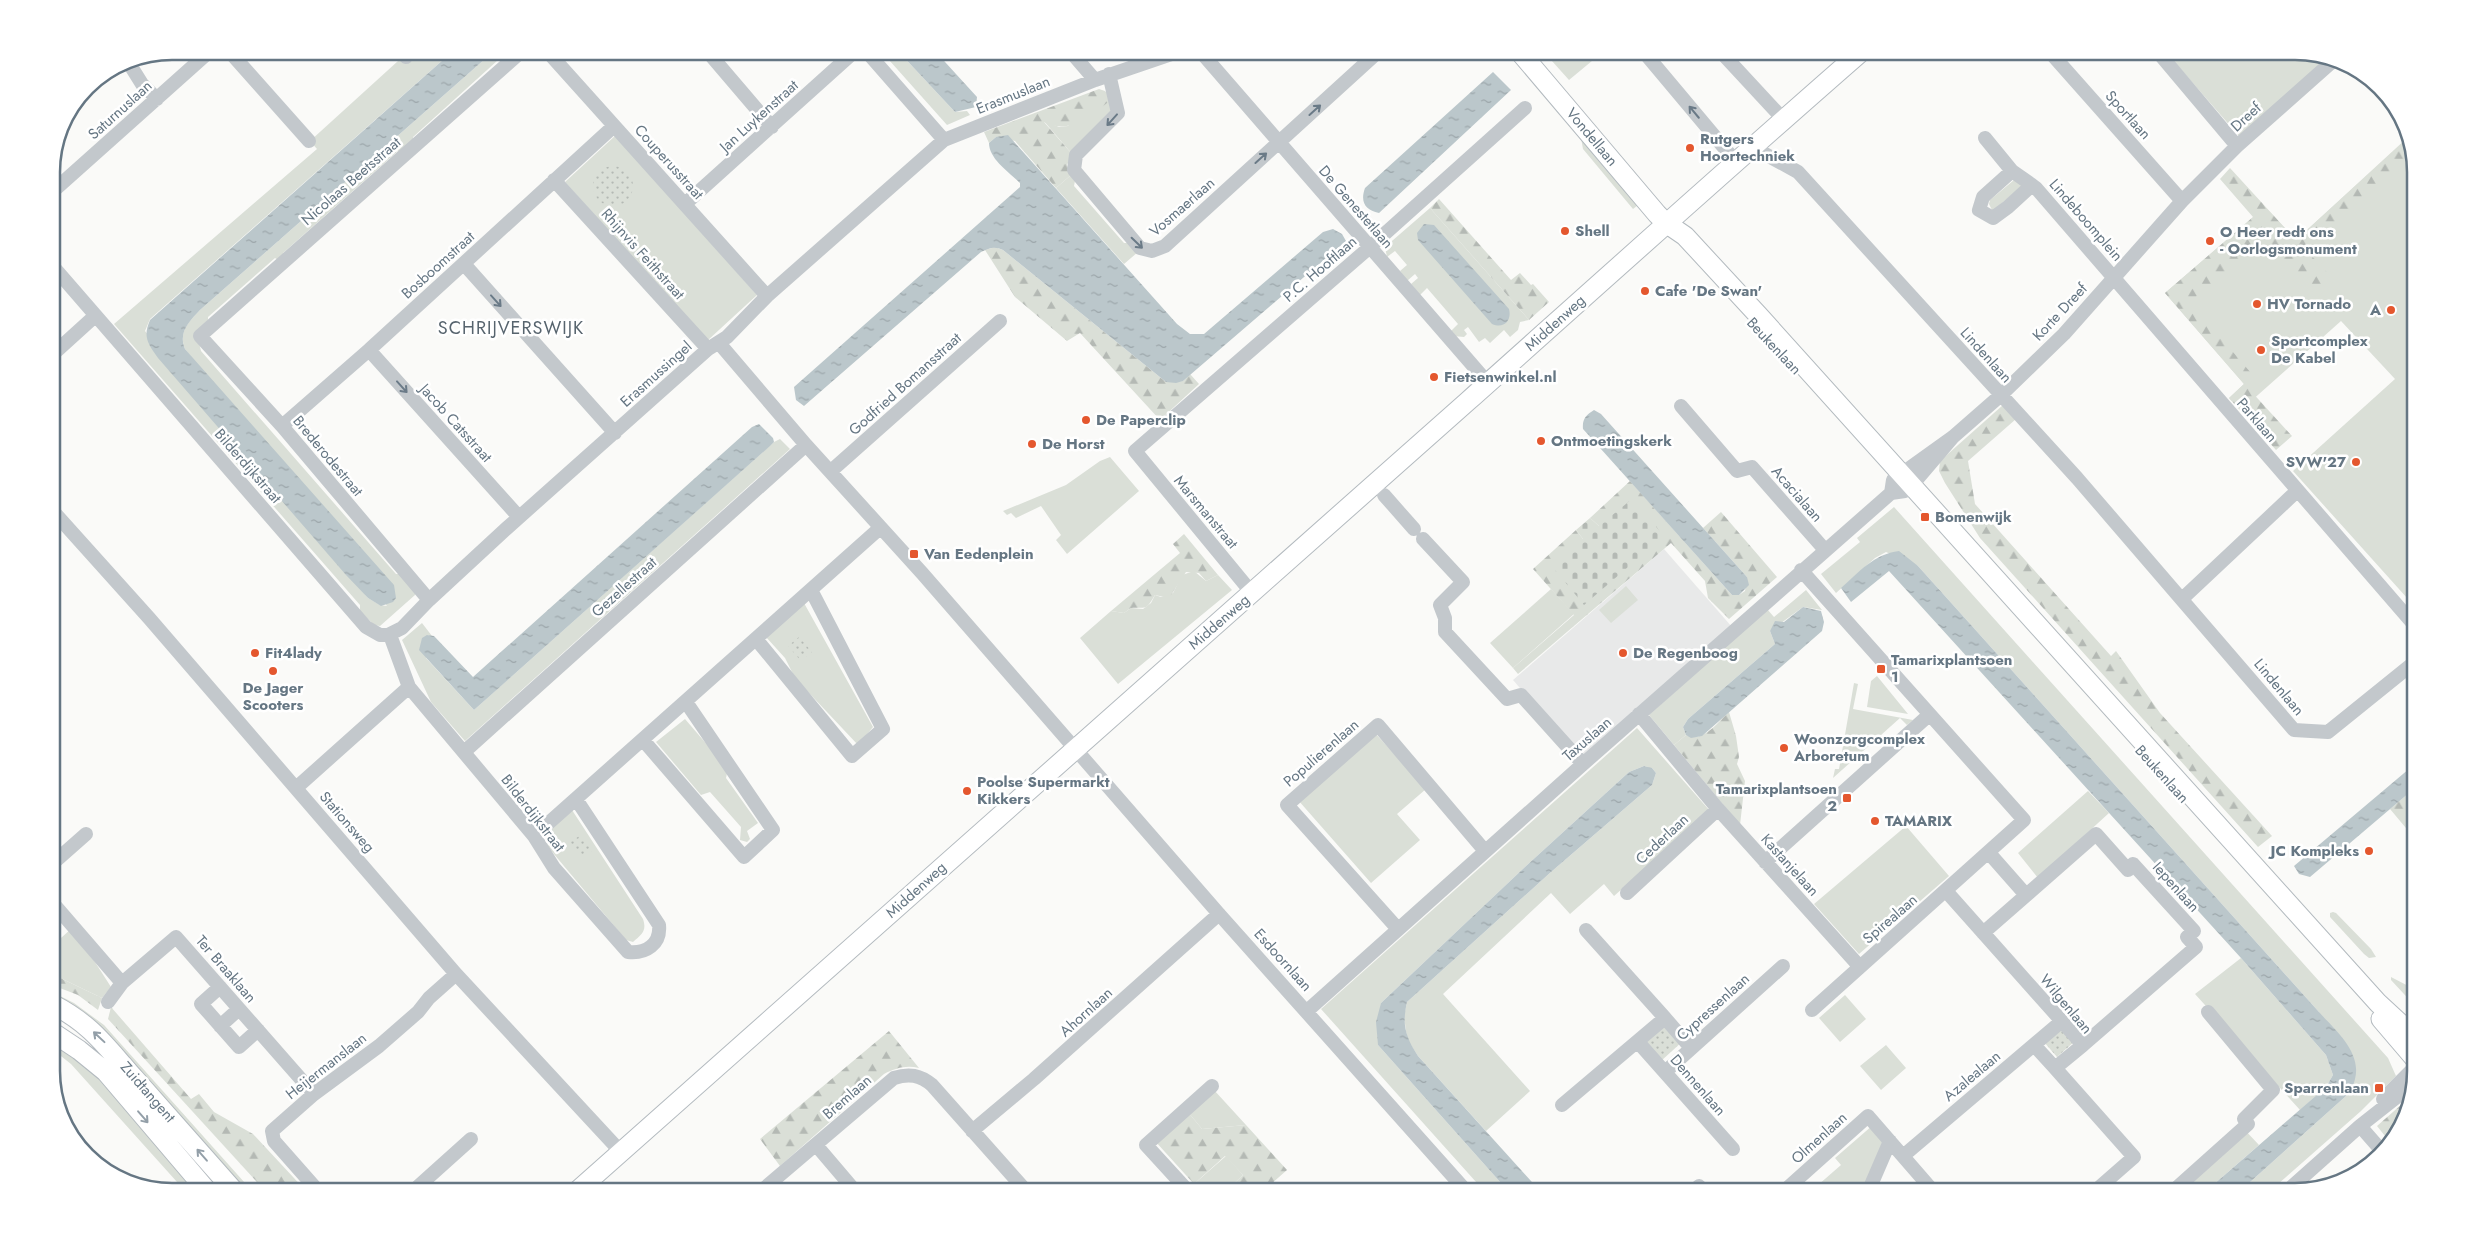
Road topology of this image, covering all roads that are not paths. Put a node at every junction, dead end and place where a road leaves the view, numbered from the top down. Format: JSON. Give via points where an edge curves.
{"nodes":[{"id":1,"x":200,"y":60,"type":"edge"},
{"id":2,"x":237,"y":60,"type":"edge"},
{"id":3,"x":512,"y":60,"type":"edge"},
{"id":4,"x":554,"y":60,"type":"edge"},
{"id":5,"x":715,"y":60,"type":"edge"},
{"id":6,"x":845,"y":60,"type":"edge"},
{"id":7,"x":874,"y":60,"type":"edge"},
{"id":8,"x":1078,"y":60,"type":"edge"},
{"id":9,"x":1152,"y":60,"type":"edge"},
{"id":10,"x":1208,"y":60,"type":"edge"},
{"id":11,"x":1370,"y":60,"type":"edge"},
{"id":12,"x":1527,"y":60,"type":"edge"},
{"id":13,"x":1651,"y":60,"type":"edge"},
{"id":14,"x":1728,"y":60,"type":"edge"},
{"id":15,"x":1852,"y":60,"type":"edge"},
{"id":16,"x":2057,"y":60,"type":"edge"},
{"id":17,"x":2165,"y":60,"type":"edge"},
{"id":18,"x":2328,"y":65,"type":"edge"},
{"id":19,"x":131,"y":68,"type":"edge"},
{"id":20,"x":1109,"y":74,"type":"junction"},
{"id":21,"x":1095,"y":80,"type":"junction"},
{"id":22,"x":157,"y":99,"type":"junction"},
{"id":23,"x":1525,"y":108,"type":"dead end"},
{"id":24,"x":1784,"y":120,"type":"junction"},
{"id":25,"x":614,"y":126,"type":"junction"},
{"id":26,"x":772,"y":127,"type":"junction"},
{"id":27,"x":1985,"y":138,"type":"dead end"},
{"id":28,"x":944,"y":140,"type":"junction"},
{"id":29,"x":309,"y":141,"type":"dead end"},
{"id":30,"x":1279,"y":142,"type":"junction"},
{"id":31,"x":2237,"y":146,"type":"junction"},
{"id":32,"x":1754,"y":148,"type":"junction"},
{"id":33,"x":1737,"y":163,"type":"junction"},
{"id":34,"x":2012,"y":171,"type":"junction"},
{"id":35,"x":554,"y":180,"type":"junction"},
{"id":36,"x":2032,"y":185,"type":"junction"},
{"id":37,"x":60,"y":186,"type":"edge"},
{"id":38,"x":2182,"y":201,"type":"junction"},
{"id":39,"x":685,"y":204,"type":"junction"},
{"id":40,"x":1666,"y":223,"type":"junction"},
{"id":41,"x":1370,"y":247,"type":"junction"},
{"id":42,"x":464,"y":264,"type":"junction"},
{"id":43,"x":60,"y":274,"type":"edge"},
{"id":44,"x":2114,"y":277,"type":"junction"},
{"id":45,"x":767,"y":296,"type":"junction"},
{"id":46,"x":95,"y":316,"type":"junction"},
{"id":47,"x":1000,"y":320,"type":"dead end"},
{"id":48,"x":200,"y":336,"type":"joint"},
{"id":49,"x":713,"y":346,"type":"junction"},
{"id":50,"x":60,"y":348,"type":"edge"},
{"id":51,"x":369,"y":350,"type":"junction"},
{"id":52,"x":1488,"y":383,"type":"junction"},
{"id":53,"x":2000,"y":395,"type":"junction"},
{"id":54,"x":1681,"y":406,"type":"dead end"},
{"id":55,"x":282,"y":426,"type":"junction"},
{"id":56,"x":615,"y":433,"type":"junction"},
{"id":57,"x":806,"y":445,"type":"junction"},
{"id":58,"x":1135,"y":451,"type":"joint"},
{"id":59,"x":831,"y":471,"type":"junction"},
{"id":60,"x":1902,"y":483,"type":"junction"},
{"id":61,"x":2297,"y":491,"type":"junction"},
{"id":62,"x":1384,"y":495,"type":"dead end"},
{"id":63,"x":519,"y":517,"type":"junction"},
{"id":64,"x":60,"y":519,"type":"edge"},
{"id":65,"x":880,"y":528,"type":"junction"},
{"id":66,"x":1825,"y":550,"type":"junction"},
{"id":67,"x":1801,"y":570,"type":"junction"},
{"id":68,"x":811,"y":590,"type":"junction"},
{"id":69,"x":1252,"y":592,"type":"junction"},
{"id":70,"x":2182,"y":599,"type":"junction"},
{"id":71,"x":429,"y":600,"type":"junction"},
{"id":72,"x":2407,"y":617,"type":"edge"},
{"id":73,"x":390,"y":635,"type":"junction"},
{"id":74,"x":756,"y":639,"type":"junction"},
{"id":75,"x":2407,"y":668,"type":"edge"},
{"id":76,"x":409,"y":687,"type":"junction"},
{"id":77,"x":686,"y":702,"type":"junction"},
{"id":78,"x":1639,"y":714,"type":"junction"},
{"id":79,"x":1929,"y":715,"type":"junction"},
{"id":80,"x":643,"y":740,"type":"junction"},
{"id":81,"x":1075,"y":749,"type":"junction"},
{"id":82,"x":464,"y":752,"type":"junction"},
{"id":83,"x":1583,"y":764,"type":"junction"},
{"id":84,"x":296,"y":788,"type":"junction"},
{"id":85,"x":576,"y":799,"type":"junction"},
{"id":86,"x":1718,"y":809,"type":"junction"},
{"id":87,"x":86,"y":834,"type":"dead end"},
{"id":88,"x":534,"y":836,"type":"junction"},
{"id":89,"x":1485,"y":851,"type":"junction"},
{"id":90,"x":1988,"y":853,"type":"junction"},
{"id":91,"x":60,"y":857,"type":"edge"},
{"id":92,"x":1765,"y":862,"type":"junction"},
{"id":93,"x":1946,"y":891,"type":"junction"},
{"id":94,"x":1627,"y":893,"type":"dead end"},
{"id":95,"x":2026,"y":895,"type":"junction"},
{"id":96,"x":60,"y":911,"type":"edge"},
{"id":97,"x":1219,"y":914,"type":"junction"},
{"id":98,"x":1398,"y":929,"type":"junction"},
{"id":99,"x":1586,"y":930,"type":"dead end"},
{"id":100,"x":1983,"y":933,"type":"junction"},
{"id":101,"x":1783,"y":966,"type":"dead end"},
{"id":102,"x":1860,"y":967,"type":"junction"},
{"id":103,"x":456,"y":974,"type":"junction"},
{"id":104,"x":122,"y":983,"type":"junction"},
{"id":105,"x":220,"y":987,"type":"junction"},
{"id":106,"x":108,"y":1002,"type":"dead end"},
{"id":107,"x":60,"y":1008,"type":"edge"},
{"id":108,"x":239,"y":1009,"type":"junction"},
{"id":109,"x":1812,"y":1010,"type":"dead end"},
{"id":110,"x":1307,"y":1011,"type":"junction"},
{"id":111,"x":2208,"y":1012,"type":"dead end"},
{"id":112,"x":1665,"y":1018,"type":"junction"},
{"id":113,"x":2062,"y":1021,"type":"junction"},
{"id":114,"x":220,"y":1026,"type":"junction"},
{"id":115,"x":258,"y":1030,"type":"junction"},
{"id":116,"x":2407,"y":1030,"type":"edge"},
{"id":117,"x":60,"y":1037,"type":"edge"},
{"id":118,"x":1638,"y":1042,"type":"junction"},
{"id":119,"x":2034,"y":1044,"type":"junction"},
{"id":120,"x":2082,"y":1044,"type":"junction"},
{"id":121,"x":1691,"y":1048,"type":"junction"},
{"id":122,"x":2407,"y":1049,"type":"edge"},
{"id":123,"x":2055,"y":1068,"type":"junction"},
{"id":124,"x":1665,"y":1072,"type":"junction"},
{"id":125,"x":2407,"y":1075,"type":"edge"},
{"id":126,"x":1212,"y":1086,"type":"dead end"},
{"id":127,"x":2405,"y":1090,"type":"edge"},
{"id":128,"x":314,"y":1094,"type":"junction"},
{"id":129,"x":1562,"y":1105,"type":"dead end"},
{"id":130,"x":2360,"y":1126,"type":"junction"},
{"id":131,"x":972,"y":1131,"type":"junction"},
{"id":132,"x":471,"y":1139,"type":"dead end"},
{"id":133,"x":1890,"y":1141,"type":"junction"},
{"id":134,"x":816,"y":1146,"type":"junction"},
{"id":135,"x":2378,"y":1146,"type":"edge"},
{"id":136,"x":1733,"y":1149,"type":"dead end"},
{"id":137,"x":621,"y":1152,"type":"junction"},
{"id":138,"x":1903,"y":1156,"type":"junction"},
{"id":139,"x":200,"y":1183,"type":"edge"},
{"id":140,"x":227,"y":1183,"type":"edge"},
{"id":141,"x":311,"y":1183,"type":"edge"},
{"id":142,"x":422,"y":1183,"type":"edge"},
{"id":143,"x":586,"y":1183,"type":"edge"},
{"id":144,"x":771,"y":1183,"type":"edge"},
{"id":145,"x":848,"y":1183,"type":"edge"},
{"id":146,"x":1019,"y":1183,"type":"edge"},
{"id":147,"x":1181,"y":1183,"type":"edge"},
{"id":148,"x":1459,"y":1183,"type":"edge"},
{"id":149,"x":1793,"y":1183,"type":"edge"},
{"id":150,"x":1872,"y":1183,"type":"edge"},
{"id":151,"x":1926,"y":1183,"type":"edge"},
{"id":152,"x":2104,"y":1183,"type":"edge"},
{"id":153,"x":2182,"y":1183,"type":"edge"},
{"id":154,"x":2296,"y":1183,"type":"edge"}],
"edges":[{"from":1,"to":22,"type":"street","name":"Saturnuslaan"},
{"from":2,"to":29,"type":"street"},
{"from":3,"to":48,"type":"street","name":"Nicolaas Beetsstraat"},
{"from":4,"to":25,"type":"street","name":"Couperusstraat"},
{"from":5,"to":26,"type":"street"},
{"from":6,"to":26,"type":"street","name":"Jan Luykenstraat"},
{"from":7,"to":28,"type":"street"},
{"from":8,"to":21,"type":"street"},
{"from":9,"to":20,"type":"street","name":"Erasmuslaan"},
{"from":10,"to":30,"type":"street","name":"De Genestetlaan"},
{"from":30,"to":11,"type":"street","name":"Vosmaerlaan","one_way":true},
{"from":12,"to":40,"type":"street","name":"Vondellaan"},
{"from":33,"to":13,"type":"street","one_way":true},
{"from":14,"to":24,"type":"street"},
{"from":15,"to":24,"type":"street","name":"Middenweg"},
{"from":16,"to":38,"type":"street","name":"Sportlaan"},
{"from":17,"to":31,"type":"street"},
{"from":18,"to":31,"type":"street","name":"Dreef"},
{"from":19,"to":22,"type":"street"},
{"from":20,"to":21,"type":"street","name":"Erasmuslaan"},
{"from":20,"to":30,"type":"street","name":"Vosmaerlaan","one_way":true,"via":[[1118,113],[1076,156],[1074,170],[1146,251],[1165,246]]},
{"from":21,"to":28,"type":"street","name":"Erasmuslaan"},
{"from":22,"to":37,"type":"street","name":"Saturnuslaan"},
{"from":23,"to":41,"type":"street","name":"P.C. Hooftlaan"},
{"from":24,"to":32,"type":"street","name":"Middenweg"},
{"from":25,"to":35,"type":"street","name":"Bosboomstraat"},
{"from":25,"to":39,"type":"street","name":"Couperusstraat"},
{"from":26,"to":39,"type":"street","name":"Jan Luykenstraat"},
{"from":27,"to":34,"type":"street","name":"Lindeboomplein"},
{"from":28,"to":45,"type":"street","name":"Erasmussingel"},
{"from":30,"to":41,"type":"street","name":"De Genestetlaan"},
{"from":31,"to":38,"type":"street","name":"Dreef"},
{"from":32,"to":33,"type":"street","name":"Middenweg"},
{"from":32,"to":53,"type":"street","name":"Lindenlaan","via":[[1798,172]]},
{"from":33,"to":40,"type":"street","name":"Middenweg"},
{"from":34,"to":36,"type":"street","name":"Lindeboomplein"},
{"from":34,"to":36,"type":"street","name":"Lindeboomplein","via":[[1983,197],[1979,210],[1993,218]]},
{"from":35,"to":42,"type":"street","name":"Bosboomstraat"},
{"from":35,"to":49,"type":"street","name":"Rhijnvis Feithstraat"},
{"from":36,"to":44,"type":"street","name":"Lindeboomplein"},
{"from":38,"to":44,"type":"street","name":"Korte Dreef"},
{"from":39,"to":45,"type":"street","name":"Couperusstraat"},
{"from":40,"to":52,"type":"street","name":"Middenweg"},
{"from":40,"to":60,"type":"street","name":"Beukenlaan","via":[[1677,245]]},
{"from":41,"to":52,"type":"street","name":"De Genestetlaan"},
{"from":41,"to":58,"type":"street","name":"P.C. Hooftlaan"},
{"from":42,"to":51,"type":"street","name":"Bosboomstraat"},
{"from":42,"to":56,"type":"street","one_way":true},
{"from":43,"to":46,"type":"street","name":"Bilderdijkstraat"},
{"from":44,"to":53,"type":"street","name":"Korte Dreef","via":[[2064,334]]},
{"from":44,"to":61,"type":"street","name":"Parklaan"},
{"from":45,"to":49,"type":"street","name":"Erasmussingel","via":[[742,324]]},
{"from":46,"to":50,"type":"street"},
{"from":46,"to":73,"type":"street","name":"Bilderdijkstraat","via":[[366,627],[380,635]]},
{"from":47,"to":59,"type":"street","name":"Godfried Bomansstraat"},
{"from":48,"to":55,"type":"street","name":"Brederodestraat"},
{"from":49,"to":56,"type":"street","name":"Erasmussingel"},
{"from":49,"to":57,"type":"street"},
{"from":51,"to":55,"type":"street","name":"Bosboomstraat"},
{"from":51,"to":63,"type":"street","name":"Jacob Catsstraat","one_way":true},
{"from":52,"to":69,"type":"street","name":"Middenweg"},
{"from":53,"to":60,"type":"street","name":"Korte Dreef"},
{"from":53,"to":70,"type":"street","name":"Lindenlaan"},
{"from":54,"to":66,"type":"street","name":"Acacialaan","via":[[1737,471],[1752,466]]},
{"from":55,"to":71,"type":"street","name":"Brederodestraat"},
{"from":56,"to":63,"type":"street","name":"Erasmussingel"},
{"from":57,"to":59,"type":"street"},
{"from":57,"to":82,"type":"street","name":"Gezellestraat"},
{"from":58,"to":69,"type":"street","name":"Marsmanstraat"},
{"from":59,"to":65,"type":"street"},
{"from":60,"to":66,"type":"street","name":"Taxuslaan"},
{"from":60,"to":116,"type":"street","name":"Beukenlaan","via":[[2378,1003]]},
{"from":60,"to":122,"type":"street","name":"Beukenlaan"},
{"from":61,"to":70,"type":"street"},
{"from":61,"to":72,"type":"street","name":"Parklaan"},
{"from":62,"to":83,"type":"street","via":[[1463,582],[1440,605],[1445,618],[1445,632],[1506,698],[1520,695]]},
{"from":63,"to":71,"type":"street","name":"Erasmussingel"},
{"from":64,"to":84,"type":"street","name":"Stationsweg"},
{"from":65,"to":68,"type":"street"},
{"from":65,"to":81,"type":"street"},
{"from":66,"to":67,"type":"street","name":"Taxuslaan"},
{"from":67,"to":78,"type":"street","name":"Taxuslaan"},
{"from":67,"to":79,"type":"street"},
{"from":68,"to":74,"type":"street"},
{"from":68,"to":74,"type":"street","via":[[883,729],[852,756]]},
{"from":69,"to":81,"type":"street","name":"Middenweg"},
{"from":70,"to":75,"type":"street","name":"Lindenlaan","via":[[2294,730],[2328,732]]},
{"from":71,"to":73,"type":"street","name":"Erasmussingel","via":[[402,628]]},
{"from":73,"to":76,"type":"street","name":"Bilderdijkstraat"},
{"from":74,"to":77,"type":"street"},
{"from":76,"to":82,"type":"street","name":"Bilderdijkstraat"},
{"from":76,"to":84,"type":"street"},
{"from":77,"to":80,"type":"street"},
{"from":77,"to":80,"type":"street","via":[[773,830],[744,857]]},
{"from":78,"to":83,"type":"street","name":"Taxuslaan"},
{"from":78,"to":86,"type":"street","name":"Kastanjelaan"},
{"from":79,"to":90,"type":"street","name":"Spirealaan","via":[[2024,820]]},
{"from":79,"to":92,"type":"street"},
{"from":80,"to":85,"type":"street"},
{"from":81,"to":97,"type":"street","name":"Esdoornlaan"},
{"from":81,"to":137,"type":"street","name":"Middenweg"},
{"from":82,"to":88,"type":"street","name":"Bilderdijkstraat"},
{"from":83,"to":89,"type":"street","name":"Taxuslaan"},
{"from":84,"to":103,"type":"street","name":"Stationsweg"},
{"from":85,"to":88,"type":"street"},
{"from":85,"to":88,"type":"street","name":"Bilderdijkstraat","via":[[659,925],[660,934],[650,948],[628,952],[554,868]]},
{"from":86,"to":92,"type":"street","name":"Kastanjelaan"},
{"from":86,"to":94,"type":"street","name":"Cederlaan"},
{"from":87,"to":91,"type":"street"},
{"from":89,"to":98,"type":"street","name":"Taxuslaan"},
{"from":89,"to":98,"type":"street","name":"Populierenlaan","via":[[1378,725],[1287,805]]},
{"from":90,"to":93,"type":"street","name":"Spirealaan"},
{"from":90,"to":95,"type":"street"},
{"from":92,"to":102,"type":"street","name":"Kastanjelaan"},
{"from":93,"to":100,"type":"street","name":"Wilgenlaan"},
{"from":93,"to":102,"type":"street","name":"Spirealaan"},
{"from":95,"to":100,"type":"street"},
{"from":95,"to":120,"type":"street","name":"Iepenlaan","via":[[2096,834],[2128,870],[2133,864],[2194,931],[2187,937],[2196,947]]},
{"from":96,"to":104,"type":"street"},
{"from":97,"to":110,"type":"street","name":"Esdoornlaan"},
{"from":97,"to":131,"type":"street","name":"Ahornlaan"},
{"from":98,"to":110,"type":"street","name":"Taxuslaan"},
{"from":99,"to":112,"type":"street"},
{"from":100,"to":113,"type":"street","name":"Wilgenlaan"},
{"from":101,"to":121,"type":"street","name":"Cypressenlaan"},
{"from":102,"to":109,"type":"street","name":"Spirealaan"},
{"from":103,"to":128,"type":"street","name":"Heijermanslaan","via":[[379,1046]]},
{"from":103,"to":137,"type":"street","name":"Stationsweg"},
{"from":104,"to":105,"type":"street","name":"Ter Braaklaan","via":[[176,937]]},
{"from":104,"to":106,"type":"street","name":"Ter Braaklaan"},
{"from":105,"to":108,"type":"street","name":"Ter Braaklaan"},
{"from":105,"to":114,"type":"street","via":[[201,1004]]},
{"from":140,"to":107,"type":"street","name":"Zuidtangent","one_way":true,"via":[[111,1049]]},
{"from":108,"to":114,"type":"street"},
{"from":108,"to":115,"type":"street","name":"Ter Braaklaan"},
{"from":110,"to":148,"type":"street","name":"Esdoornlaan"},
{"from":111,"to":153,"type":"street","via":[[2272,1087],[2272,1094],[2244,1119],[2248,1124]]},
{"from":112,"to":118,"type":"street"},
{"from":112,"to":121,"type":"street"},
{"from":113,"to":119,"type":"street","name":"Azalealaan"},
{"from":113,"to":120,"type":"street","name":"Wilgenlaan"},
{"from":114,"to":115,"type":"street","via":[[239,1047]]},
{"from":115,"to":128,"type":"street","name":"Ter Braaklaan"},
{"from":117,"to":139,"type":"street","name":"Zuidtangent","one_way":true,"via":[[106,1072]]},
{"from":118,"to":124,"type":"street","name":"Dennenlaan"},
{"from":118,"to":129,"type":"street"},
{"from":119,"to":123,"type":"street"},
{"from":119,"to":138,"type":"street","name":"Azalealaan"},
{"from":120,"to":123,"type":"street","name":"Wilgenlaan"},
{"from":121,"to":124,"type":"street","name":"Cypressenlaan"},
{"from":123,"to":152,"type":"street","via":[[2134,1157]]},
{"from":124,"to":136,"type":"street","name":"Dennenlaan"},
{"from":125,"to":130,"type":"street"},
{"from":126,"to":147,"type":"street","via":[[1146,1145]]},
{"from":127,"to":130,"type":"street"},
{"from":128,"to":141,"type":"street","name":"Heijermanslaan","via":[[272,1131],[274,1141]]},
{"from":130,"to":135,"type":"street"},
{"from":130,"to":154,"type":"street"},
{"from":131,"to":134,"type":"street","name":"Bremlaan","via":[[924,1078],[904,1075],[894,1078]]},
{"from":131,"to":146,"type":"street","name":"Bremlaan"},
{"from":132,"to":142,"type":"street"},
{"from":133,"to":138,"type":"street","name":"Olmenlaan"},
{"from":133,"to":149,"type":"street","name":"Olmenlaan","via":[[1868,1116]]},
{"from":133,"to":150,"type":"street"},
{"from":134,"to":144,"type":"street","name":"Bremlaan"},
{"from":134,"to":145,"type":"street"},
{"from":137,"to":143,"type":"street","name":"Middenweg"},
{"from":138,"to":151,"type":"street","name":"Olmenlaan"}]}
